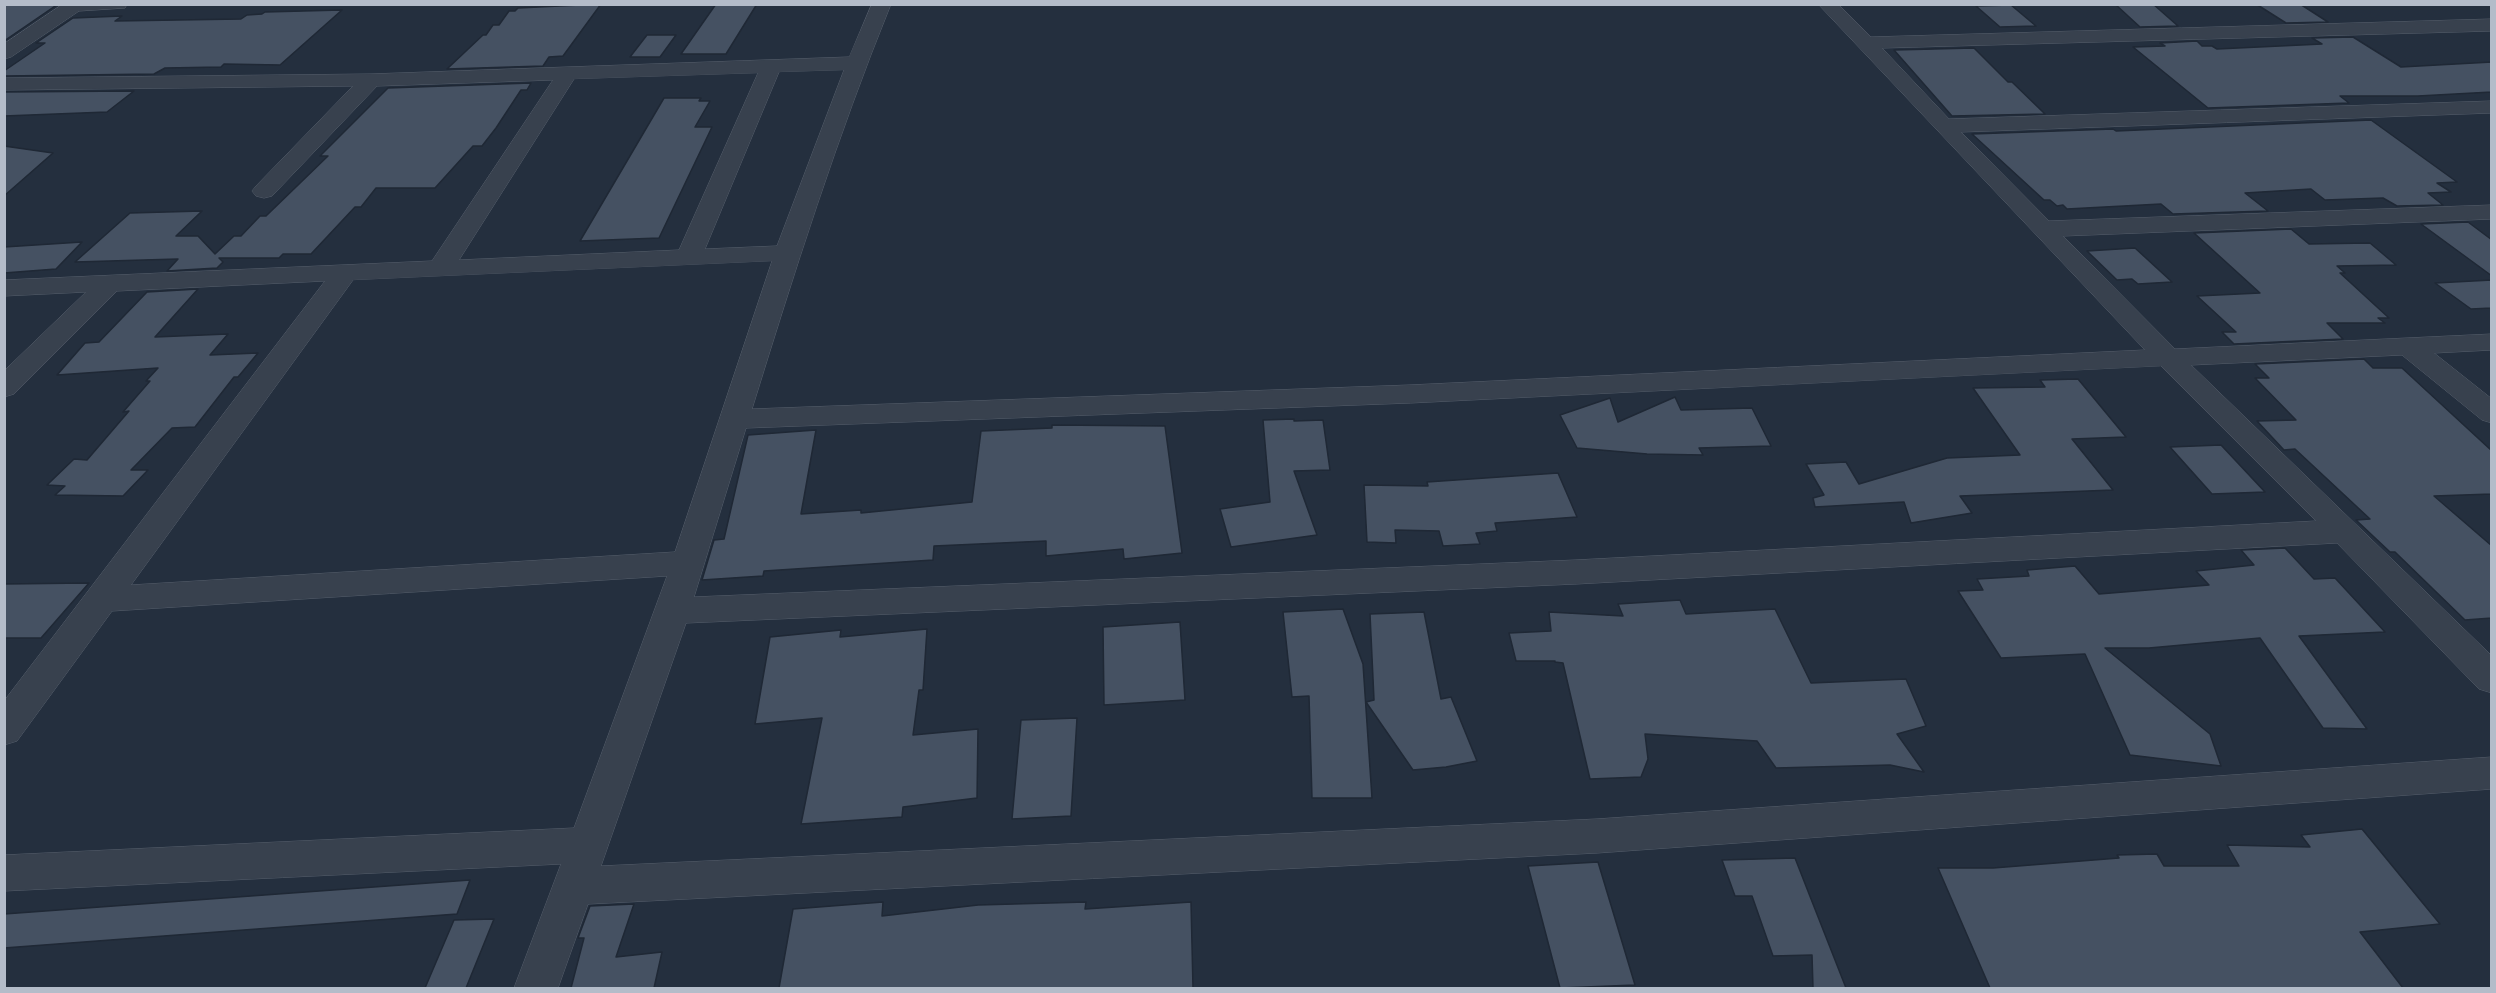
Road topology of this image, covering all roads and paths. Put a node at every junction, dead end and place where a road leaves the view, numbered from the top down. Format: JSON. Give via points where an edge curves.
{"nodes":[{"id":1,"x":118,"y":4,"type":"edge"},
{"id":2,"x":882,"y":4,"type":"edge"},
{"id":3,"x":1827,"y":4,"type":"edge"},
{"id":4,"x":75,"y":5,"type":"edge"},
{"id":5,"x":2492,"y":25,"type":"edge"},
{"id":6,"x":1866,"y":42,"type":"junction"},
{"id":7,"x":4,"y":53,"type":"edge"},
{"id":8,"x":857,"y":63,"type":"junction"},
{"id":9,"x":771,"y":66,"type":"junction"},
{"id":10,"x":568,"y":73,"type":"junction"},
{"id":11,"x":371,"y":80,"type":"junction"},
{"id":12,"x":4,"y":84,"type":"edge"},
{"id":13,"x":2492,"y":106,"type":"edge"},
{"id":14,"x":1943,"y":126,"type":"junction"},
{"id":15,"x":264,"y":191,"type":"dead end"},
{"id":16,"x":2492,"y":212,"type":"edge"},
{"id":17,"x":2043,"y":229,"type":"junction"},
{"id":18,"x":788,"y":253,"type":"junction"},
{"id":19,"x":689,"y":257,"type":"junction"},
{"id":20,"x":440,"y":269,"type":"junction"},
{"id":21,"x":345,"y":273,"type":"junction"},
{"id":22,"x":108,"y":285,"type":"junction"},
{"id":23,"x":4,"y":288,"type":"edge"},
{"id":24,"x":2492,"y":342,"type":"edge"},
{"id":25,"x":2407,"y":345,"type":"junction"},
{"id":26,"x":2168,"y":358,"type":"junction"},
{"id":27,"x":4,"y":388,"type":"edge"},
{"id":28,"x":2492,"y":414,"type":"edge"},
{"id":29,"x":733,"y":419,"type":"junction"},
{"id":30,"x":2345,"y":531,"type":"junction"},
{"id":31,"x":688,"y":563,"type":"junction"},
{"id":32,"x":102,"y":599,"type":"junction"},
{"id":33,"x":673,"y":611,"type":"junction"},
{"id":34,"x":2492,"y":679,"type":"edge"},
{"id":35,"x":4,"y":730,"type":"edge"},
{"id":36,"x":2492,"y":773,"type":"edge"},
{"id":37,"x":587,"y":845,"type":"junction"},
{"id":38,"x":4,"y":873,"type":"edge"},
{"id":39,"x":572,"y":886,"type":"junction"},
{"id":40,"x":536,"y":988,"type":"edge"}],
"edges":[{"from":1,"to":4,"type":"street"},
{"from":2,"to":8,"type":"street"},
{"from":3,"to":6,"type":"street"},
{"from":4,"to":7,"type":"street"},
{"from":5,"to":6,"type":"street"},
{"from":6,"to":14,"type":"street"},
{"from":8,"to":9,"type":"street"},
{"from":8,"to":18,"type":"street"},
{"from":9,"to":10,"type":"street"},
{"from":9,"to":19,"type":"street"},
{"from":10,"to":11,"type":"street"},
{"from":10,"to":20,"type":"street"},
{"from":11,"to":12,"type":"street"},
{"from":11,"to":15,"type":"street"},
{"from":13,"to":14,"type":"street"},
{"from":14,"to":17,"type":"street"},
{"from":16,"to":17,"type":"street"},
{"from":17,"to":26,"type":"street"},
{"from":18,"to":19,"type":"street"},
{"from":18,"to":29,"type":"street"},
{"from":19,"to":20,"type":"street"},
{"from":20,"to":21,"type":"street"},
{"from":21,"to":22,"type":"street"},
{"from":21,"to":32,"type":"street"},
{"from":22,"to":23,"type":"street"},
{"from":22,"to":27,"type":"street"},
{"from":24,"to":25,"type":"street"},
{"from":25,"to":26,"type":"street"},
{"from":25,"to":28,"type":"street"},
{"from":26,"to":29,"type":"street","via":[[1421,394]]},
{"from":26,"to":30,"type":"street"},
{"from":29,"to":31,"type":"street"},
{"from":30,"to":33,"type":"street","via":[[1565,572]]},
{"from":30,"to":34,"type":"street"},
{"from":31,"to":32,"type":"street"},
{"from":31,"to":33,"type":"street"},
{"from":32,"to":35,"type":"street"},
{"from":33,"to":37,"type":"street"},
{"from":36,"to":39,"type":"street","via":[[1597,836]]},
{"from":37,"to":38,"type":"street"},
{"from":37,"to":39,"type":"street"},
{"from":39,"to":40,"type":"street"}]}
